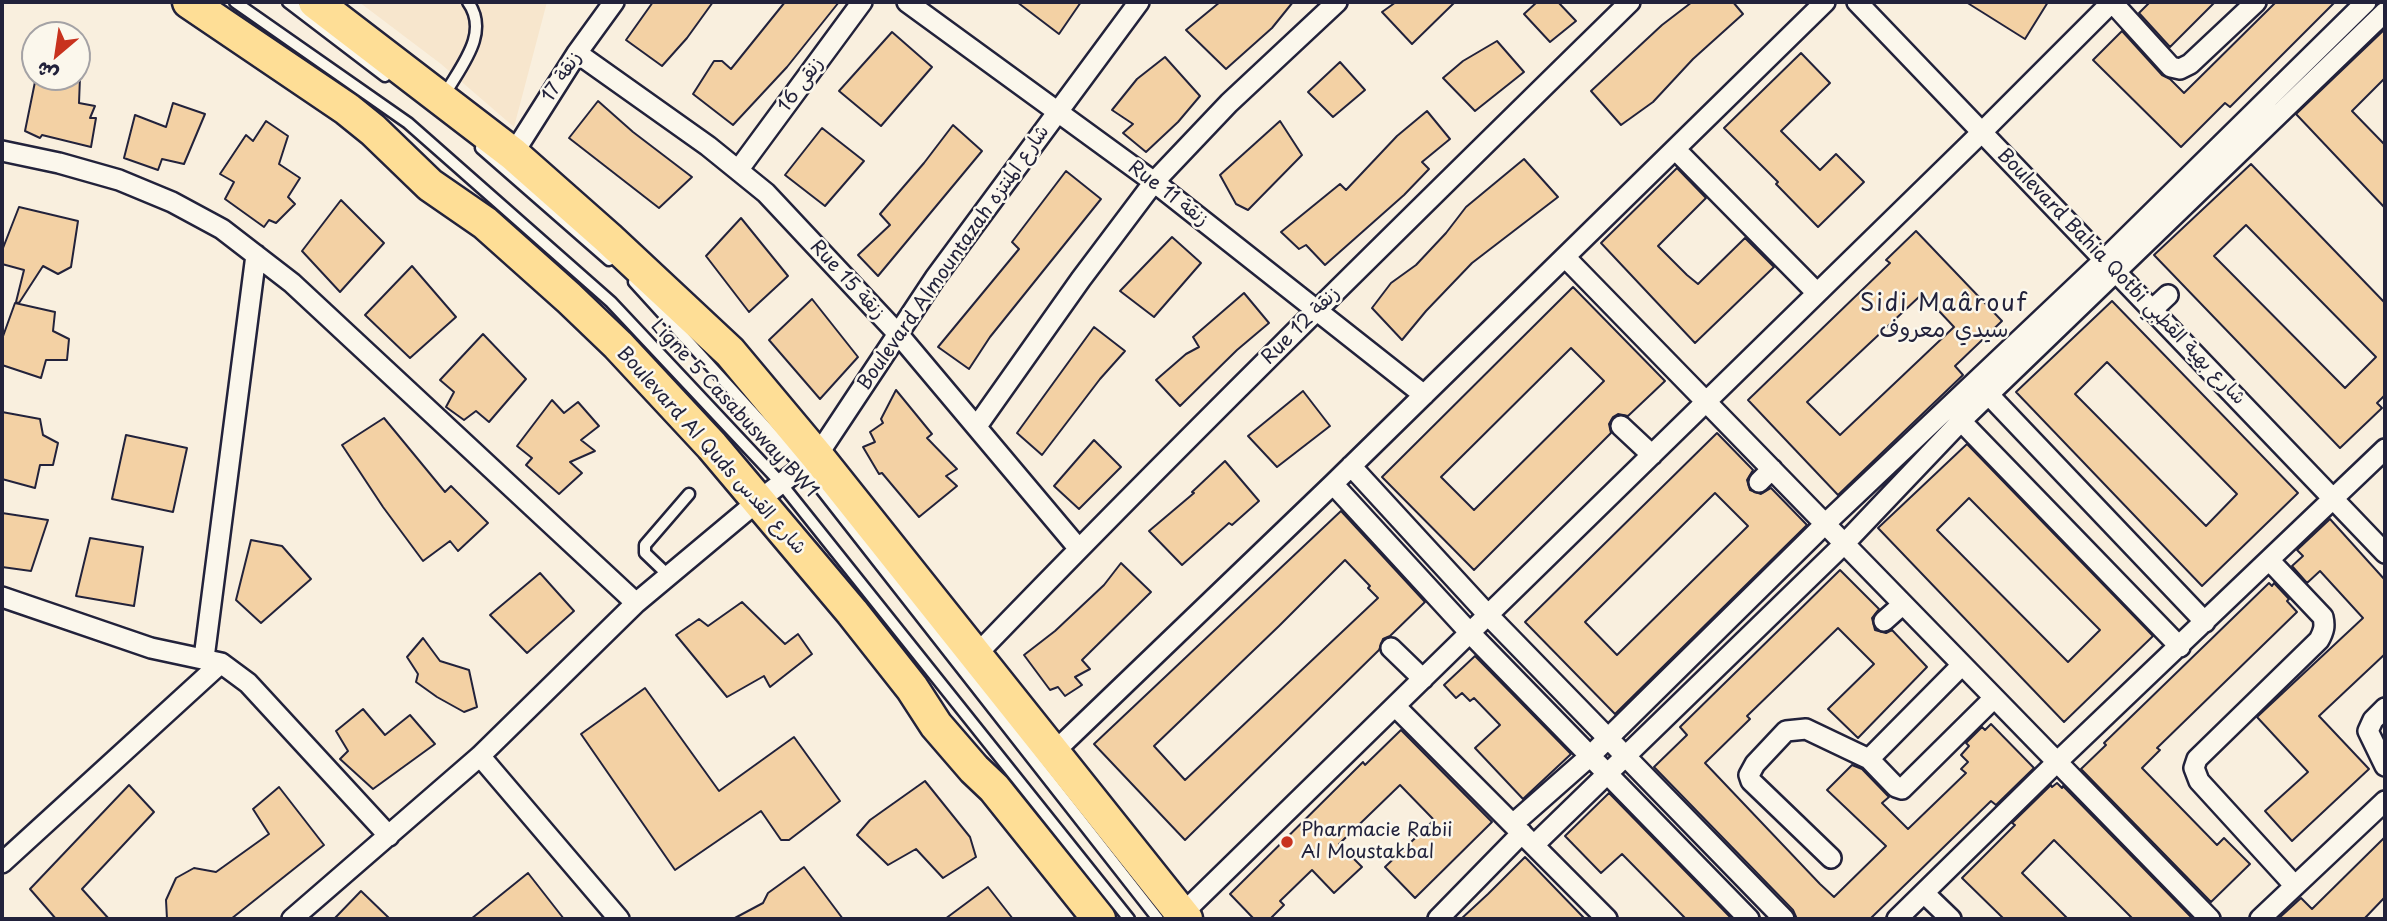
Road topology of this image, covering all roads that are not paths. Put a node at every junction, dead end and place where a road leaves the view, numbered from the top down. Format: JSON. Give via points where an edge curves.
{"nodes":[{"id":1,"x":189,"y":2,"type":"edge"},
{"id":2,"x":236,"y":2,"type":"edge"},
{"id":3,"x":288,"y":2,"type":"edge"},
{"id":4,"x":315,"y":2,"type":"edge"},
{"id":5,"x":468,"y":2,"type":"edge"},
{"id":6,"x":614,"y":2,"type":"edge"},
{"id":7,"x":862,"y":2,"type":"edge"},
{"id":8,"x":906,"y":2,"type":"edge"},
{"id":9,"x":1139,"y":2,"type":"edge"},
{"id":10,"x":1338,"y":2,"type":"edge"},
{"id":11,"x":1630,"y":2,"type":"edge"},
{"id":12,"x":1825,"y":2,"type":"edge"},
{"id":13,"x":1857,"y":2,"type":"edge"},
{"id":14,"x":2112,"y":2,"type":"edge"},
{"id":15,"x":2256,"y":2,"type":"edge"},
{"id":16,"x":2366,"y":2,"type":"edge"},
{"id":17,"x":2385,"y":12,"type":"edge"},
{"id":18,"x":577,"y":54,"type":"junction"},
{"id":19,"x":395,"y":83,"type":"dead end"},
{"id":20,"x":442,"y":99,"type":"junction"},
{"id":21,"x":1056,"y":112,"type":"junction"},
{"id":22,"x":1982,"y":132,"type":"junction"},
{"id":23,"x":470,"y":140,"type":"dead end"},
{"id":24,"x":1675,"y":149,"type":"junction"},
{"id":25,"x":2,"y":151,"type":"edge"},
{"id":26,"x":513,"y":154,"type":"junction"},
{"id":27,"x":739,"y":169,"type":"junction"},
{"id":28,"x":1154,"y":182,"type":"junction"},
{"id":29,"x":256,"y":255,"type":"junction"},
{"id":30,"x":1565,"y":257,"type":"junction"},
{"id":31,"x":2110,"y":266,"type":"junction"},
{"id":32,"x":1817,"y":293,"type":"junction"},
{"id":33,"x":2168,"y":295,"type":"dead end"},
{"id":34,"x":1318,"y":309,"type":"junction"},
{"id":35,"x":2152,"y":310,"type":"junction"},
{"id":36,"x":899,"y":335,"type":"junction"},
{"id":37,"x":1424,"y":395,"type":"junction"},
{"id":38,"x":1989,"y":395,"type":"junction"},
{"id":39,"x":1706,"y":402,"type":"junction"},
{"id":40,"x":1961,"y":421,"type":"junction"},
{"id":41,"x":977,"y":426,"type":"junction"},
{"id":42,"x":1621,"y":426,"type":"dead end"},
{"id":43,"x":2385,"y":449,"type":"edge"},
{"id":44,"x":1652,"y":455,"type":"junction"},
{"id":45,"x":809,"y":462,"type":"junction"},
{"id":46,"x":1351,"y":466,"type":"junction"},
{"id":47,"x":1333,"y":484,"type":"junction"},
{"id":48,"x":769,"y":491,"type":"junction"},
{"id":49,"x":690,"y":494,"type":"dead end"},
{"id":50,"x":2333,"y":498,"type":"junction"},
{"id":51,"x":1825,"y":524,"type":"junction"},
{"id":52,"x":1844,"y":544,"type":"junction"},
{"id":53,"x":1079,"y":549,"type":"junction"},
{"id":54,"x":2385,"y":553,"type":"edge"},
{"id":55,"x":2269,"y":560,"type":"junction"},
{"id":56,"x":668,"y":575,"type":"junction"},
{"id":57,"x":2,"y":597,"type":"edge"},
{"id":58,"x":636,"y":603,"type":"junction"},
{"id":59,"x":1903,"y":604,"type":"junction"},
{"id":60,"x":1488,"y":615,"type":"junction"},
{"id":61,"x":1884,"y":621,"type":"dead end"},
{"id":62,"x":2205,"y":622,"type":"junction"},
{"id":63,"x":1469,"y":633,"type":"junction"},
{"id":64,"x":2180,"y":647,"type":"junction"},
{"id":65,"x":1391,"y":648,"type":"dead end"},
{"id":66,"x":976,"y":655,"type":"junction"},
{"id":67,"x":212,"y":660,"type":"junction"},
{"id":68,"x":1962,"y":665,"type":"junction"},
{"id":69,"x":1423,"y":679,"type":"junction"},
{"id":70,"x":1994,"y":698,"type":"junction"},
{"id":71,"x":1395,"y":706,"type":"junction"},
{"id":72,"x":2385,"y":708,"type":"edge"},
{"id":73,"x":1607,"y":739,"type":"junction"},
{"id":74,"x":1054,"y":752,"type":"junction"},
{"id":75,"x":480,"y":756,"type":"junction"},
{"id":76,"x":1623,"y":756,"type":"junction"},
{"id":77,"x":1589,"y":757,"type":"junction"},
{"id":78,"x":1869,"y":760,"type":"junction"},
{"id":79,"x":2057,"y":762,"type":"junction"},
{"id":80,"x":2385,"y":766,"type":"edge"},
{"id":81,"x":1605,"y":774,"type":"junction"},
{"id":82,"x":2385,"y":800,"type":"edge"},
{"id":83,"x":1523,"y":834,"type":"junction"},
{"id":84,"x":389,"y":836,"type":"junction"},
{"id":85,"x":1831,"y":858,"type":"dead end"},
{"id":86,"x":2,"y":863,"type":"edge"},
{"id":87,"x":2295,"y":886,"type":"junction"},
{"id":88,"x":1924,"y":893,"type":"junction"},
{"id":89,"x":1175,"y":918,"type":"edge"},
{"id":90,"x":292,"y":919,"type":"edge"},
{"id":91,"x":619,"y":919,"type":"edge"},
{"id":92,"x":1099,"y":919,"type":"edge"},
{"id":93,"x":1129,"y":919,"type":"edge"},
{"id":94,"x":1438,"y":919,"type":"edge"},
{"id":95,"x":1607,"y":919,"type":"edge"},
{"id":96,"x":1749,"y":919,"type":"edge"},
{"id":97,"x":1784,"y":919,"type":"edge"},
{"id":98,"x":1897,"y":919,"type":"edge"},
{"id":99,"x":1951,"y":919,"type":"edge"},
{"id":100,"x":2210,"y":919,"type":"edge"},
{"id":101,"x":2260,"y":919,"type":"edge"}],
"edges":[{"from":1,"to":48,"type":"main road","name":"Boulevard Al Quds شارع القدس","via":[[347,109],[430,185],[485,223]]},
{"from":2,"to":48,"type":"lane","name":"Ligne 5 Casabusway BW1","via":[[408,123],[611,302]]},
{"from":3,"to":19,"type":"lane"},
{"from":4,"to":20,"type":"main road"},
{"from":5,"to":20,"type":"lane","via":[[477,23],[475,43]]},
{"from":6,"to":18,"type":"street","name":"زنقة 17"},
{"from":7,"to":27,"type":"street","name":"زنقى 16"},
{"from":8,"to":21,"type":"street","name":"Rue 11 زنقة"},
{"from":9,"to":21,"type":"street","name":"Boulevard Almountazah شارع المنتزه"},
{"from":10,"to":28,"type":"street","via":[[1229,103]]},
{"from":11,"to":34,"type":"street","name":"Rue 12 زنقة"},
{"from":12,"to":24,"type":"street"},
{"from":13,"to":22,"type":"street","name":"Boulevard Bahia Qotbi شارع بهية القطبي"},
{"from":14,"to":15,"type":"street","via":[[2171,67],[2180,69]]},
{"from":14,"to":22,"type":"street"},
{"from":16,"to":31,"type":"street"},
{"from":17,"to":31,"type":"street"},
{"from":18,"to":26,"type":"street","name":"زنقة 17"},
{"from":18,"to":27,"type":"street","name":"Rue 15 زنقة"},
{"from":20,"to":26,"type":"main road"},
{"from":21,"to":28,"type":"street","name":"Rue 11 زنقة"},
{"from":21,"to":36,"type":"street","name":"Boulevard Almountazah شارع المنتزه"},
{"from":22,"to":31,"type":"street","name":"Boulevard Bahia Qotbi شارع بهية القطبي"},
{"from":22,"to":32,"type":"street"},
{"from":23,"to":45,"type":"lane","name":"Ligne 5 Casabusway BW1","via":[[631,279]]},
{"from":24,"to":30,"type":"street"},
{"from":24,"to":32,"type":"street"},
{"from":25,"to":29,"type":"street","via":[[119,180],[172,202]]},
{"from":26,"to":45,"type":"main road","via":[[730,352]]},
{"from":27,"to":36,"type":"street","name":"Rue 15 زنقة"},
{"from":28,"to":34,"type":"street","name":"Rue 11 زنقة"},
{"from":28,"to":41,"type":"street"},
{"from":29,"to":58,"type":"street"},
{"from":29,"to":67,"type":"street"},
{"from":30,"to":37,"type":"street"},
{"from":30,"to":39,"type":"street"},
{"from":31,"to":35,"type":"street","name":"Boulevard Bahia Qotbi شارع بهية القطبي"},
{"from":31,"to":38,"type":"street"},
{"from":31,"to":51,"type":"street"},
{"from":32,"to":39,"type":"street"},
{"from":33,"to":35,"type":"street"},
{"from":34,"to":37,"type":"street","name":"Rue 11 زنقة"},
{"from":34,"to":53,"type":"street","name":"Rue 12 زنقة"},
{"from":35,"to":50,"type":"street","name":"Boulevard Bahia Qotbi شارع بهية القطبي"},
{"from":36,"to":41,"type":"street","name":"Rue 15 زنقة"},
{"from":36,"to":45,"type":"street","name":"Boulevard Almountazah شارع المنتزه"},
{"from":37,"to":46,"type":"street"},
{"from":38,"to":40,"type":"street"},
{"from":38,"to":62,"type":"street"},
{"from":39,"to":44,"type":"street"},
{"from":39,"to":51,"type":"street","via":[[1765,475]]},
{"from":40,"to":52,"type":"street"},
{"from":40,"to":64,"type":"street"},
{"from":41,"to":53,"type":"street","name":"Rue 15 زنقة"},
{"from":42,"to":44,"type":"street"},
{"from":43,"to":50,"type":"street"},
{"from":44,"to":60,"type":"street"},
{"from":45,"to":48,"type":"street","name":"Boulevard Almountazah شارع المنتزه"},
{"from":45,"to":66,"type":"main road"},
{"from":45,"to":89,"type":"lane","name":"Ligne 5 Casabusway BW1","via":[[823,491]]},
{"from":46,"to":47,"type":"street"},
{"from":46,"to":60,"type":"street"},
{"from":47,"to":63,"type":"street"},
{"from":47,"to":74,"type":"street"},
{"from":48,"to":56,"type":"street","name":"Boulevard Almountazah شارع المنتزه"},
{"from":48,"to":92,"type":"main road","name":"Boulevard Al Quds شارع القدس","via":[[936,725]]},
{"from":48,"to":93,"type":"lane","name":"Ligne 5 Casabusway BW1"},
{"from":49,"to":56,"type":"lane","via":[[645,545],[645,553]]},
{"from":50,"to":54,"type":"street","name":"Boulevard Bahia Qotbi شارع بهية القطبي"},
{"from":50,"to":55,"type":"street"},
{"from":51,"to":52,"type":"street"},
{"from":51,"to":73,"type":"street"},
{"from":52,"to":59,"type":"street"},
{"from":52,"to":76,"type":"street"},
{"from":53,"to":66,"type":"street","name":"Rue 12 زنقة"},
{"from":55,"to":62,"type":"street"},
{"from":55,"to":87,"type":"street","via":[[2323,617],[2323,633],[2197,759],[2194,768],[2199,781]]},
{"from":56,"to":58,"type":"street","name":"Boulevard Almountazah شارع المنتزه"},
{"from":57,"to":67,"type":"street","via":[[151,648]]},
{"from":58,"to":75,"type":"street","name":"Boulevard Almountazah شارع المنتزه"},
{"from":59,"to":61,"type":"street"},
{"from":59,"to":68,"type":"street"},
{"from":60,"to":63,"type":"street"},
{"from":60,"to":73,"type":"street"},
{"from":62,"to":64,"type":"street"},
{"from":63,"to":69,"type":"street"},
{"from":63,"to":77,"type":"street"},
{"from":64,"to":79,"type":"street"},
{"from":65,"to":69,"type":"street"},
{"from":66,"to":74,"type":"main road"},
{"from":67,"to":84,"type":"street","via":[[248,683]]},
{"from":67,"to":86,"type":"street"},
{"from":68,"to":70,"type":"street"},
{"from":68,"to":78,"type":"street"},
{"from":69,"to":71,"type":"street"},
{"from":70,"to":78,"type":"street","via":[[1902,789]]},
{"from":70,"to":79,"type":"street"},
{"from":71,"to":83,"type":"street"},
{"from":71,"to":89,"type":"street"},
{"from":72,"to":80,"type":"street","via":[[2368,731]]},
{"from":73,"to":76,"type":"street"},
{"from":73,"to":77,"type":"street"},
{"from":74,"to":89,"type":"main road"},
{"from":75,"to":84,"type":"street","name":"Boulevard Almountazah شارع المنتزه"},
{"from":75,"to":91,"type":"street"},
{"from":76,"to":81,"type":"street"},
{"from":76,"to":97,"type":"street"},
{"from":77,"to":81,"type":"street"},
{"from":77,"to":83,"type":"street"},
{"from":78,"to":85,"type":"street","via":[[1806,729],[1796,729],[1786,731],[1750,769],[1751,781]]},
{"from":79,"to":88,"type":"street"},
{"from":79,"to":100,"type":"street"},
{"from":81,"to":83,"type":"street"},
{"from":81,"to":96,"type":"street"},
{"from":82,"to":87,"type":"street"},
{"from":83,"to":94,"type":"street"},
{"from":83,"to":95,"type":"street"},
{"from":84,"to":90,"type":"street","name":"Boulevard Almountazah شارع المنتزه"},
{"from":87,"to":101,"type":"street"},
{"from":88,"to":98,"type":"street"},
{"from":88,"to":99,"type":"street"}]}
